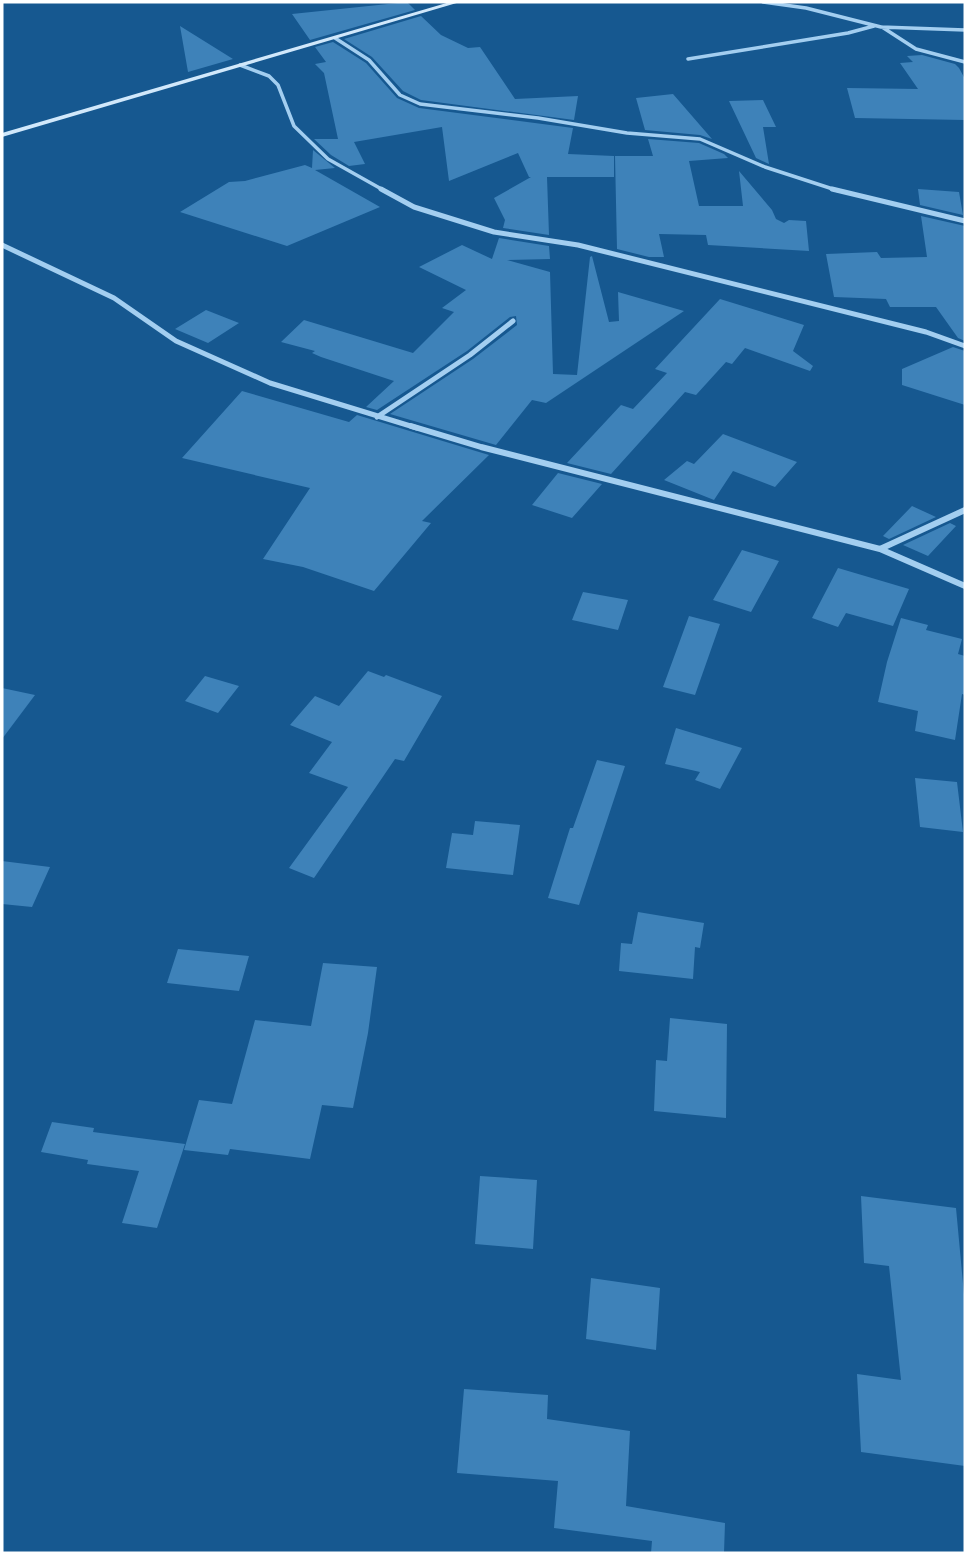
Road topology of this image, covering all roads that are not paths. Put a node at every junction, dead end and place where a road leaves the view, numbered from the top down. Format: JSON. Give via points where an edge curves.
{"nodes":[{"id":1,"x":457,"y":2,"type":"edge"},
{"id":2,"x":763,"y":2,"type":"edge"},
{"id":3,"x":874,"y":26,"type":"junction"},
{"id":4,"x":881,"y":27,"type":"junction"},
{"id":5,"x":965,"y":30,"type":"edge"},
{"id":6,"x":335,"y":37,"type":"junction"},
{"id":7,"x":688,"y":59,"type":"dead end"},
{"id":8,"x":965,"y":62,"type":"edge"},
{"id":9,"x":240,"y":65,"type":"junction"},
{"id":10,"x":2,"y":135,"type":"edge"},
{"id":11,"x":965,"y":221,"type":"edge"},
{"id":12,"x":2,"y":245,"type":"edge"},
{"id":13,"x":513,"y":321,"type":"dead end"},
{"id":14,"x":965,"y":346,"type":"edge"},
{"id":15,"x":377,"y":417,"type":"junction"},
{"id":16,"x":965,"y":510,"type":"edge"},
{"id":17,"x":880,"y":549,"type":"junction"},
{"id":18,"x":965,"y":586,"type":"edge"}],
"edges":[{"from":1,"to":6,"type":"street"},
{"from":2,"to":3,"type":"street"},
{"from":3,"to":4,"type":"street"},
{"from":3,"to":7,"type":"street"},
{"from":4,"to":5,"type":"street"},
{"from":4,"to":8,"type":"street","via":[[916,49]]},
{"from":6,"to":9,"type":"street"},
{"from":6,"to":11,"type":"street","via":[[371,62],[402,99],[627,133],[700,139],[820,186]]},
{"from":9,"to":10,"type":"street"},
{"from":9,"to":14,"type":"street","via":[[269,76],[278,85],[294,126],[328,159],[414,207],[494,232],[578,245],[807,301]]},
{"from":12,"to":15,"type":"street","via":[[114,298],[176,341],[270,383]]},
{"from":13,"to":15,"type":"street"},
{"from":15,"to":17,"type":"street","via":[[610,482]]},
{"from":16,"to":17,"type":"street"},
{"from":17,"to":18,"type":"street"}]}
